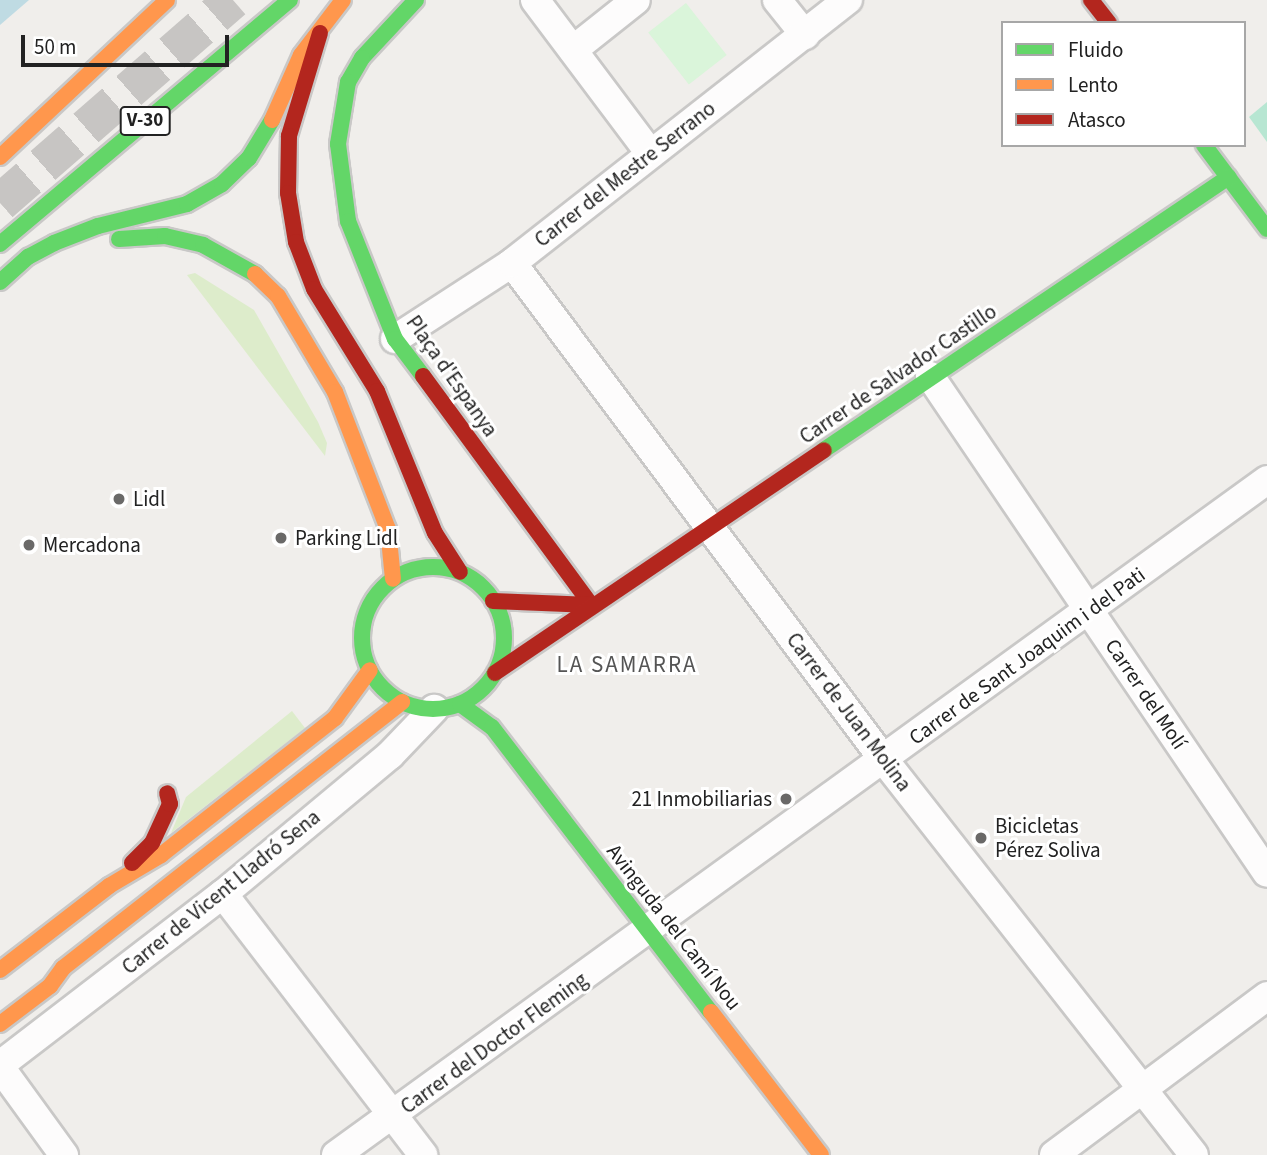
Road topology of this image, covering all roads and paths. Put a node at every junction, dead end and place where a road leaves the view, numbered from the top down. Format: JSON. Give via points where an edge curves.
{"nodes":[{"id":1,"x":167,"y":0,"type":"edge"},
{"id":2,"x":290,"y":0,"type":"edge"},
{"id":3,"x":342,"y":0,"type":"edge"},
{"id":4,"x":416,"y":0,"type":"edge"},
{"id":5,"x":535,"y":0,"type":"edge"},
{"id":6,"x":636,"y":0,"type":"edge"},
{"id":7,"x":777,"y":0,"type":"edge"},
{"id":8,"x":848,"y":0,"type":"edge"},
{"id":9,"x":1091,"y":0,"type":"edge"},
{"id":10,"x":1107,"y":21,"type":"edge"},
{"id":11,"x":320,"y":33,"type":"junction"},
{"id":12,"x":805,"y":35,"type":"junction"},
{"id":13,"x":573,"y":50,"type":"junction"},
{"id":14,"x":1206,"y":147,"type":"edge"},
{"id":15,"x":650,"y":153,"type":"junction"},
{"id":16,"x":0,"y":157,"type":"edge"},
{"id":17,"x":1229,"y":177,"type":"junction"},
{"id":18,"x":1267,"y":229,"type":"edge"},
{"id":19,"x":0,"y":244,"type":"edge"},
{"id":20,"x":512,"y":263,"type":"junction"},
{"id":21,"x":0,"y":282,"type":"edge"},
{"id":22,"x":0,"y":293,"type":"edge"},
{"id":23,"x":395,"y":339,"type":"junction"},
{"id":24,"x":930,"y":376,"type":"junction"},
{"id":25,"x":1267,"y":480,"type":"edge"},
{"id":26,"x":711,"y":528,"type":"junction"},
{"id":27,"x":460,"y":572,"type":"junction"},
{"id":28,"x":393,"y":579,"type":"junction"},
{"id":29,"x":493,"y":601,"type":"junction"},
{"id":30,"x":591,"y":605,"type":"junction"},
{"id":31,"x":1090,"y":610,"type":"junction"},
{"id":32,"x":370,"y":670,"type":"junction"},
{"id":33,"x":491,"y":678,"type":"junction"},
{"id":34,"x":402,"y":702,"type":"junction"},
{"id":35,"x":447,"y":706,"type":"junction"},
{"id":36,"x":492,"y":727,"type":"junction"},
{"id":37,"x":884,"y":760,"type":"junction"},
{"id":38,"x":167,"y":793,"type":"dead end"},
{"id":39,"x":1267,"y":873,"type":"edge"},
{"id":40,"x":109,"y":886,"type":"junction"},
{"id":41,"x":223,"y":894,"type":"junction"},
{"id":42,"x":652,"y":930,"type":"junction"},
{"id":43,"x":0,"y":970,"type":"edge"},
{"id":44,"x":1267,"y":996,"type":"edge"},
{"id":45,"x":0,"y":1024,"type":"edge"},
{"id":46,"x":0,"y":1066,"type":"edge"},
{"id":47,"x":1141,"y":1089,"type":"junction"},
{"id":48,"x":393,"y":1116,"type":"junction"},
{"id":49,"x":64,"y":1155,"type":"edge"},
{"id":50,"x":336,"y":1155,"type":"edge"},
{"id":51,"x":423,"y":1155,"type":"edge"},
{"id":52,"x":821,"y":1155,"type":"edge"},
{"id":53,"x":1054,"y":1155,"type":"edge"},
{"id":54,"x":1194,"y":1155,"type":"edge"}],
"edges":[{"from":1,"to":16,"type":"main road"},
{"from":2,"to":19,"type":"main road","number":"V-30"},
{"from":3,"to":11,"type":"main road"},
{"from":4,"to":23,"type":"main road","name":"Plaça d'Espanya","via":[[362,58],[348,82],[338,144],[348,221]]},
{"from":5,"to":13,"type":"street"},
{"from":6,"to":13,"type":"street"},
{"from":7,"to":12,"type":"street"},
{"from":8,"to":12,"type":"street","name":"Carrer del Mestre Serrano"},
{"from":9,"to":10,"type":"main road"},
{"from":11,"to":21,"type":"main road","via":[[301,55],[274,117],[249,158],[222,184],[187,204],[98,226],[54,243],[27,257]]},
{"from":11,"to":27,"type":"main road","via":[[289,136],[288,194],[296,242],[314,289],[383,404],[435,533]]},
{"from":12,"to":15,"type":"street","name":"Carrer del Mestre Serrano"},
{"from":13,"to":15,"type":"street"},
{"from":14,"to":17,"type":"main road"},
{"from":15,"to":20,"type":"street","name":"Carrer del Mestre Serrano"},
{"from":17,"to":18,"type":"main road"},
{"from":17,"to":24,"type":"main road","name":"Carrer de Salvador Castillo"},
{"from":20,"to":23,"type":"street","name":"Carrer del Mestre Serrano"},
{"from":20,"to":26,"type":"street","name":"Carrer de Juan Molina"},
{"from":22,"to":28,"type":"main road","via":[[71,251],[114,240],[165,236],[203,245],[255,274],[278,296],[335,392],[366,461],[388,529]]},
{"from":23,"to":30,"type":"main road","name":"Plaça d'Espanya"},
{"from":24,"to":26,"type":"main road","name":"Carrer de Salvador Castillo"},
{"from":24,"to":31,"type":"street","name":"Carrer del Molí"},
{"from":25,"to":31,"type":"street","name":"Carrer de Sant Joaquim i del Pati"},
{"from":26,"to":30,"type":"main road","name":"Carrer de Salvador Castillo"},
{"from":26,"to":37,"type":"street","name":"Carrer de Juan Molina"},
{"from":27,"to":28,"type":"main road","via":[[438,567],[415,569]]},
{"from":27,"to":29,"type":"main road"},
{"from":28,"to":32,"type":"main road","via":[[366,614],[362,633]]},
{"from":29,"to":30,"type":"main road"},
{"from":29,"to":33,"type":"main road","via":[[504,637]]},
{"from":30,"to":33,"type":"main road","name":"Carrer de Salvador Castillo"},
{"from":31,"to":37,"type":"street","name":"Carrer de Sant Joaquim i del Pati"},
{"from":31,"to":39,"type":"street","name":"Carrer del Molí"},
{"from":32,"to":34,"type":"main road","via":[[383,688]]},
{"from":32,"to":40,"type":"main road","via":[[335,718],[161,855]]},
{"from":33,"to":35,"type":"main road"},
{"from":33,"to":36,"type":"main road"},
{"from":34,"to":35,"type":"main road"},
{"from":34,"to":45,"type":"main road","via":[[63,968],[50,986]]},
{"from":35,"to":36,"type":"main road","name":"Avinguda del Camí Nou"},
{"from":35,"to":41,"type":"street","name":"Carrer de Vicent Lladró Sena"},
{"from":36,"to":42,"type":"main road","name":"Avinguda del Camí Nou"},
{"from":37,"to":42,"type":"street","name":"Carrer de Sant Joaquim i del Pati"},
{"from":37,"to":47,"type":"street","name":"Carrer de Juan Molina"},
{"from":38,"to":40,"type":"main road","via":[[170,804],[152,843]]},
{"from":40,"to":43,"type":"main road"},
{"from":41,"to":46,"type":"street","name":"Carrer de Vicent Lladró Sena"},
{"from":41,"to":48,"type":"street"},
{"from":42,"to":48,"type":"street","name":"Carrer del Doctor Fleming"},
{"from":42,"to":52,"type":"main road","name":"Avinguda del Camí Nou"},
{"from":44,"to":47,"type":"street"},
{"from":46,"to":49,"type":"street"},
{"from":47,"to":53,"type":"street"},
{"from":47,"to":54,"type":"street","name":"Carrer de Juan Molina"},
{"from":48,"to":50,"type":"street","name":"Carrer del Doctor Fleming"},
{"from":48,"to":51,"type":"street"}]}
